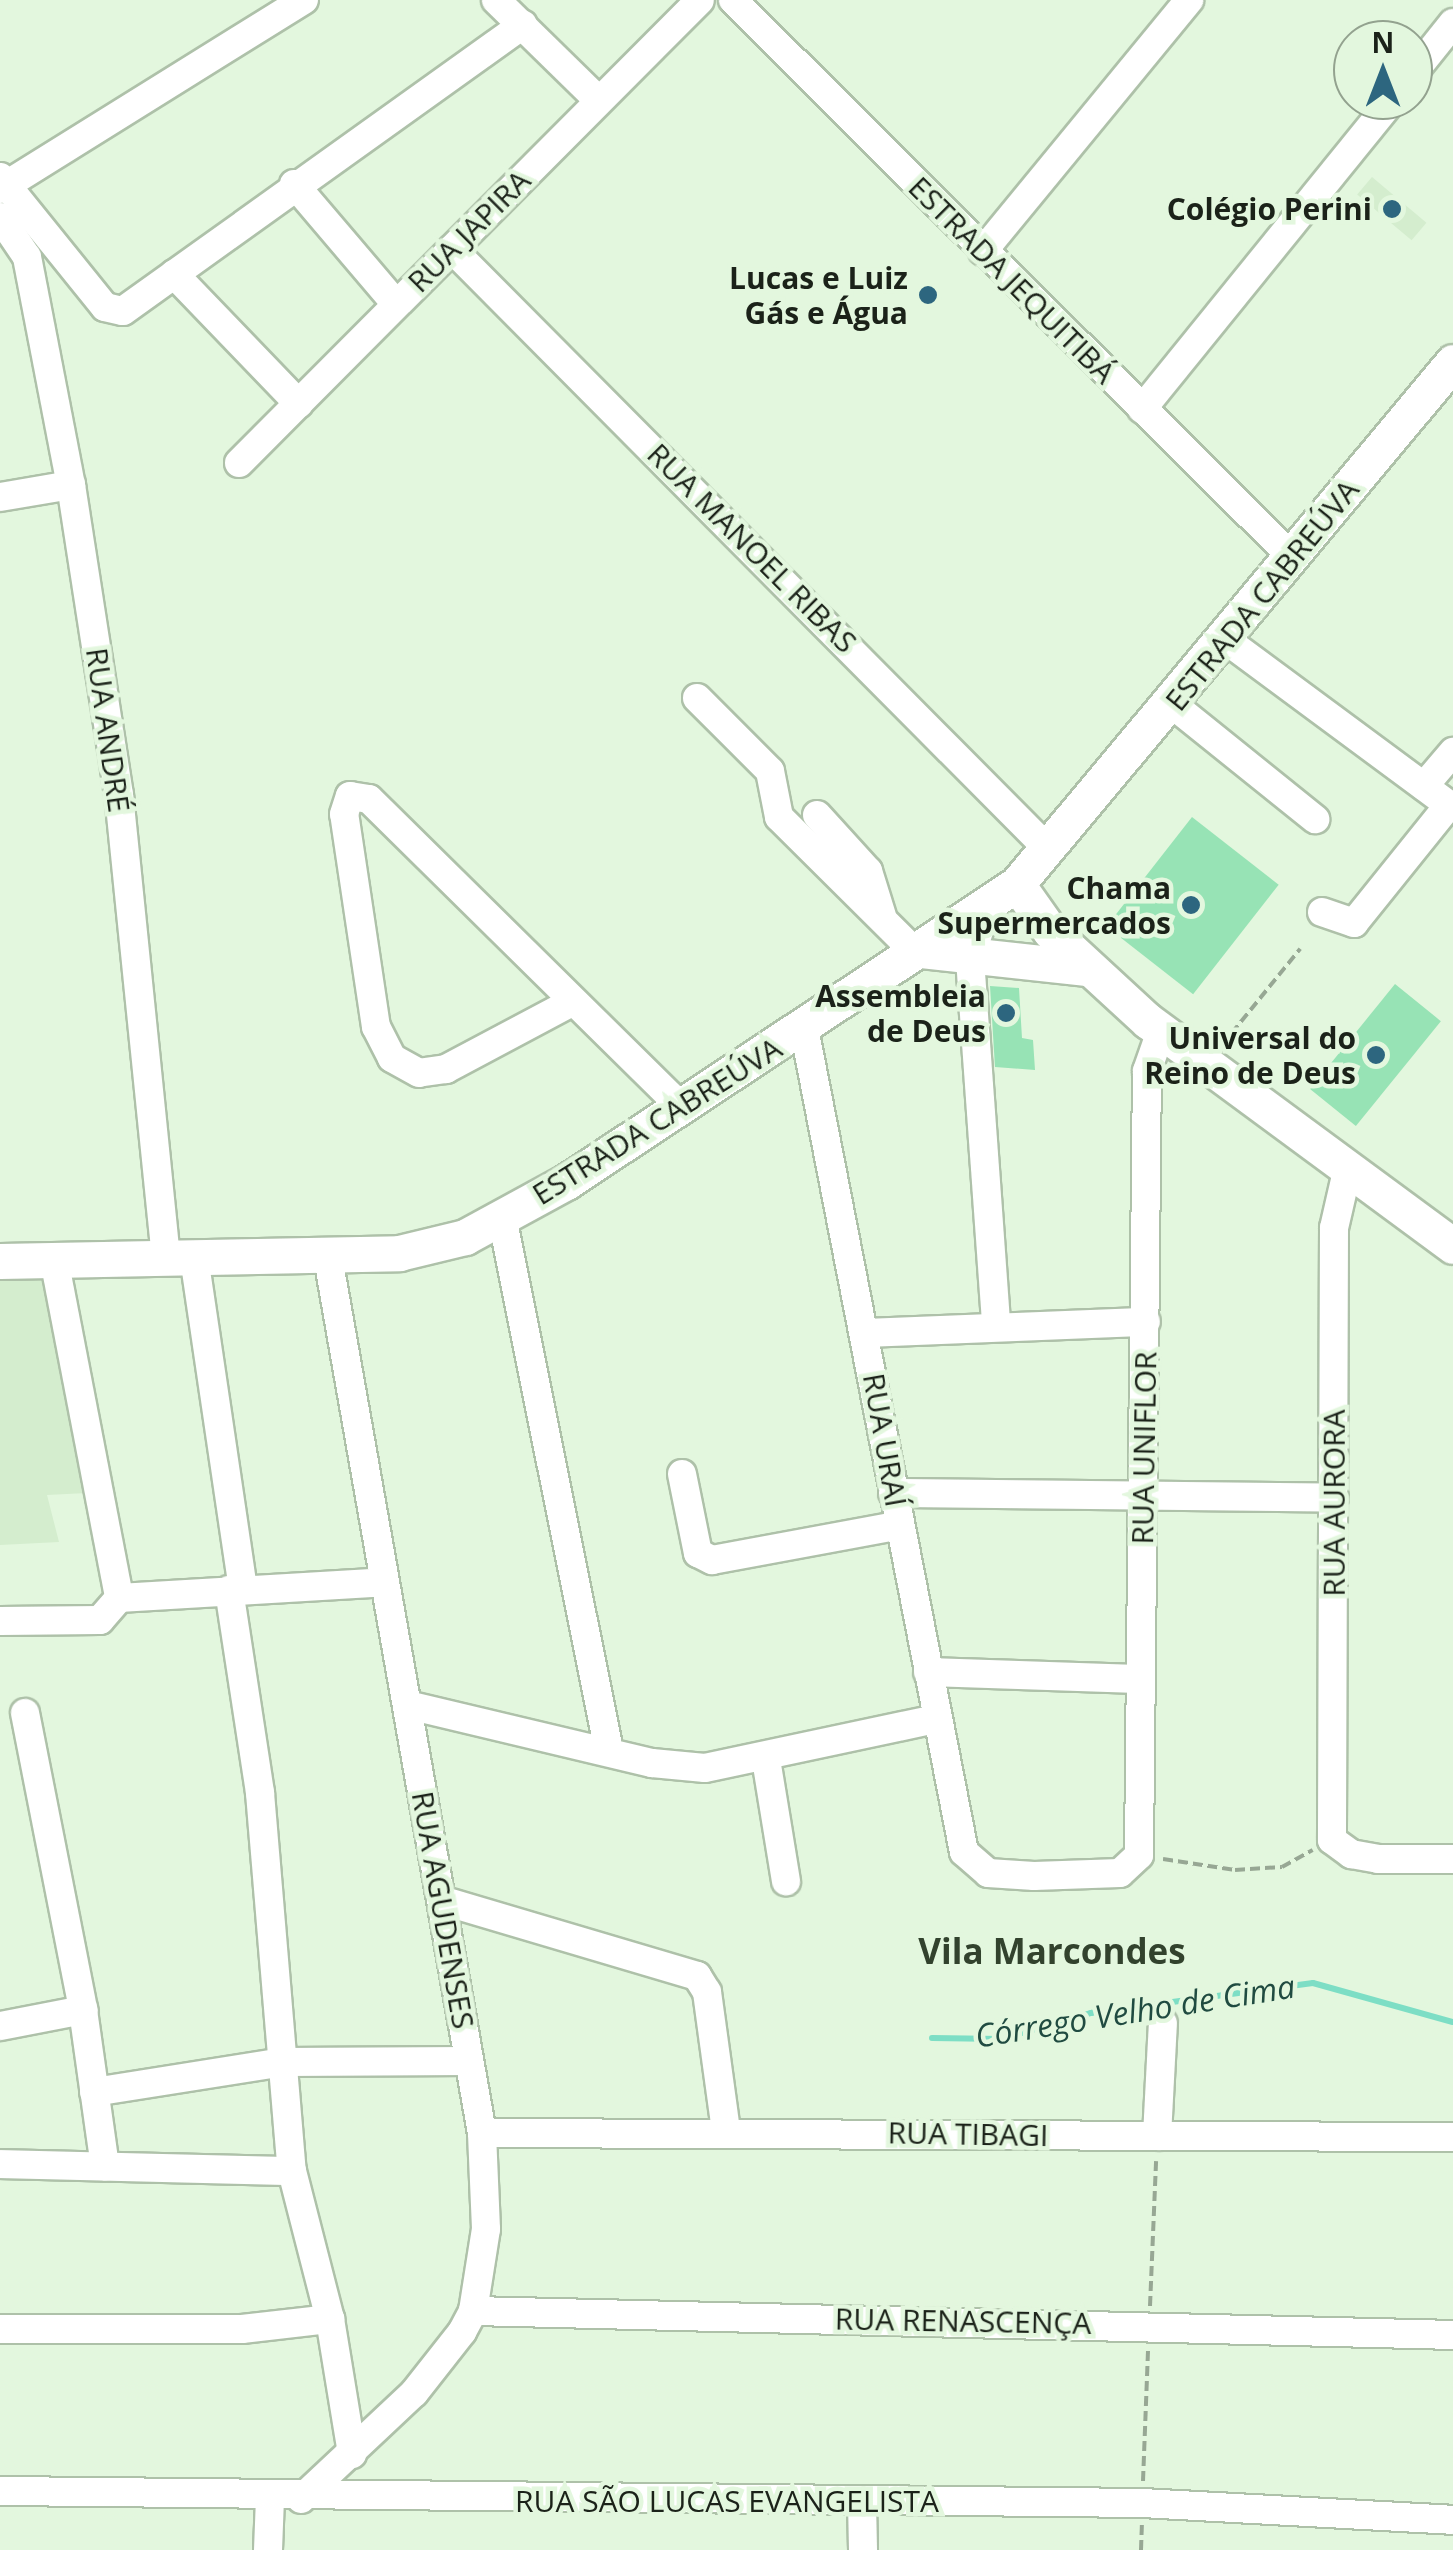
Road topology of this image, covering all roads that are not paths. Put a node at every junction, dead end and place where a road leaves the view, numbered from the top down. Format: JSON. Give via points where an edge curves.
{"nodes":[{"id":1,"x":304,"y":0,"type":"edge"},
{"id":2,"x":496,"y":0,"type":"edge"},
{"id":3,"x":700,"y":0,"type":"edge"},
{"id":4,"x":734,"y":0,"type":"edge"},
{"id":5,"x":1189,"y":0,"type":"edge"},
{"id":6,"x":1453,"y":23,"type":"edge"},
{"id":7,"x":523,"y":24,"type":"junction"},
{"id":8,"x":1433,"y":48,"type":"edge"},
{"id":9,"x":598,"y":100,"type":"junction"},
{"id":10,"x":1376,"y":120,"type":"edge"},
{"id":11,"x":2,"y":184,"type":"edge"},
{"id":12,"x":294,"y":184,"type":"junction"},
{"id":13,"x":0,"y":216,"type":"edge"},
{"id":14,"x":452,"y":249,"type":"junction"},
{"id":15,"x":984,"y":251,"type":"junction"},
{"id":16,"x":174,"y":274,"type":"junction"},
{"id":17,"x":396,"y":304,"type":"junction"},
{"id":18,"x":1450,"y":373,"type":"edge"},
{"id":19,"x":299,"y":404,"type":"junction"},
{"id":20,"x":1142,"y":408,"type":"junction"},
{"id":21,"x":239,"y":462,"type":"dead end"},
{"id":22,"x":71,"y":485,"type":"junction"},
{"id":23,"x":0,"y":498,"type":"edge"},
{"id":24,"x":1293,"y":558,"type":"junction"},
{"id":25,"x":1226,"y":640,"type":"junction"},
{"id":26,"x":697,"y":698,"type":"dead end"},
{"id":27,"x":1172,"y":704,"type":"junction"},
{"id":28,"x":1453,"y":752,"type":"edge"},
{"id":29,"x":1424,"y":786,"type":"junction"},
{"id":30,"x":1451,"y":807,"type":"edge"},
{"id":31,"x":817,"y":815,"type":"dead end"},
{"id":32,"x":1315,"y":819,"type":"dead end"},
{"id":33,"x":1049,"y":850,"type":"junction"},
{"id":34,"x":1003,"y":892,"type":"junction"},
{"id":35,"x":1322,"y":912,"type":"dead end"},
{"id":36,"x":882,"y":920,"type":"junction"},
{"id":37,"x":912,"y":949,"type":"junction"},
{"id":38,"x":970,"y":959,"type":"junction"},
{"id":39,"x":1087,"y":968,"type":"junction"},
{"id":40,"x":572,"y":1002,"type":"junction"},
{"id":41,"x":804,"y":1028,"type":"junction"},
{"id":42,"x":1160,"y":1031,"type":"junction"},
{"id":43,"x":681,"y":1107,"type":"junction"},
{"id":44,"x":1348,"y":1168,"type":"junction"},
{"id":45,"x":502,"y":1218,"type":"junction"},
{"id":46,"x":1453,"y":1246,"type":"edge"},
{"id":47,"x":180,"y":1256,"type":"junction"},
{"id":48,"x":328,"y":1258,"type":"junction"},
{"id":49,"x":54,"y":1259,"type":"junction"},
{"id":50,"x":0,"y":1261,"type":"edge"},
{"id":51,"x":1146,"y":1322,"type":"junction"},
{"id":52,"x":996,"y":1323,"type":"junction"},
{"id":53,"x":867,"y":1333,"type":"junction"},
{"id":54,"x":682,"y":1474,"type":"dead end"},
{"id":55,"x":894,"y":1493,"type":"junction"},
{"id":56,"x":1144,"y":1498,"type":"junction"},
{"id":57,"x":1334,"y":1498,"type":"junction"},
{"id":58,"x":900,"y":1525,"type":"junction"},
{"id":59,"x":385,"y":1582,"type":"junction"},
{"id":60,"x":236,"y":1590,"type":"junction"},
{"id":61,"x":119,"y":1598,"type":"junction"},
{"id":62,"x":0,"y":1621,"type":"edge"},
{"id":63,"x":928,"y":1672,"type":"junction"},
{"id":64,"x":1139,"y":1679,"type":"junction"},
{"id":65,"x":408,"y":1704,"type":"junction"},
{"id":66,"x":25,"y":1712,"type":"dead end"},
{"id":67,"x":935,"y":1719,"type":"junction"},
{"id":68,"x":609,"y":1750,"type":"junction"},
{"id":69,"x":766,"y":1759,"type":"junction"},
{"id":70,"x":964,"y":1852,"type":"joint"},
{"id":71,"x":1453,"y":1859,"type":"edge"},
{"id":72,"x":786,"y":1880,"type":"dead end"},
{"id":73,"x":444,"y":1901,"type":"junction"},
{"id":74,"x":84,"y":2010,"type":"junction"},
{"id":75,"x":1163,"y":2023,"type":"dead end"},
{"id":76,"x":0,"y":2026,"type":"edge"},
{"id":77,"x":468,"y":2060,"type":"junction"},
{"id":78,"x":283,"y":2062,"type":"junction"},
{"id":79,"x":94,"y":2092,"type":"junction"},
{"id":80,"x":726,"y":2130,"type":"junction"},
{"id":81,"x":482,"y":2132,"type":"junction"},
{"id":82,"x":1157,"y":2136,"type":"junction"},
{"id":83,"x":1453,"y":2137,"type":"edge"},
{"id":84,"x":0,"y":2164,"type":"edge"},
{"id":85,"x":105,"y":2166,"type":"junction"},
{"id":86,"x":292,"y":2171,"type":"junction"},
{"id":87,"x":472,"y":2310,"type":"junction"},
{"id":88,"x":330,"y":2319,"type":"junction"},
{"id":89,"x":0,"y":2329,"type":"edge"},
{"id":90,"x":1453,"y":2334,"type":"edge"},
{"id":91,"x":352,"y":2454,"type":"junction"},
{"id":92,"x":0,"y":2491,"type":"edge"},
{"id":93,"x":270,"y":2499,"type":"junction"},
{"id":94,"x":301,"y":2499,"type":"junction"},
{"id":95,"x":862,"y":2502,"type":"junction"},
{"id":96,"x":1453,"y":2520,"type":"edge"},
{"id":97,"x":268,"y":2550,"type":"edge"},
{"id":98,"x":863,"y":2550,"type":"edge"}],
"edges":[{"from":1,"to":11,"type":"street"},
{"from":2,"to":7,"type":"street"},
{"from":3,"to":9,"type":"street","name":"RUA JAPIRA"},
{"from":4,"to":15,"type":"street","name":"ESTRADA JEQUITIBÁ"},
{"from":5,"to":15,"type":"street"},
{"from":6,"to":8,"type":"street"},
{"from":7,"to":9,"type":"street"},
{"from":7,"to":12,"type":"street"},
{"from":9,"to":14,"type":"street","name":"RUA JAPIRA"},
{"from":10,"to":20,"type":"street"},
{"from":11,"to":16,"type":"street","via":[[116,312]]},
{"from":12,"to":16,"type":"street"},
{"from":12,"to":17,"type":"street"},
{"from":13,"to":22,"type":"street","name":"RUA ANDRÉ","via":[[26,257]]},
{"from":14,"to":17,"type":"street","name":"RUA JAPIRA"},
{"from":14,"to":33,"type":"street","name":"RUA MANOEL RIBAS"},
{"from":15,"to":20,"type":"street","name":"ESTRADA JEQUITIBÁ"},
{"from":16,"to":19,"type":"street"},
{"from":17,"to":19,"type":"street","name":"RUA JAPIRA"},
{"from":18,"to":24,"type":"main road","name":"ESTRADA CABREÚVA"},
{"from":19,"to":21,"type":"street","name":"RUA JAPIRA"},
{"from":20,"to":24,"type":"street","name":"ESTRADA JEQUITIBÁ"},
{"from":22,"to":23,"type":"street"},
{"from":22,"to":47,"type":"street","name":"RUA ANDRÉ","via":[[120,795]]},
{"from":24,"to":25,"type":"main road","name":"ESTRADA CABREÚVA"},
{"from":25,"to":27,"type":"main road","name":"ESTRADA CABREÚVA"},
{"from":25,"to":29,"type":"street"},
{"from":26,"to":36,"type":"street","via":[[770,771],[779,817]]},
{"from":27,"to":32,"type":"street"},
{"from":27,"to":33,"type":"main road","name":"ESTRADA CABREÚVA"},
{"from":28,"to":29,"type":"street"},
{"from":29,"to":30,"type":"street"},
{"from":30,"to":35,"type":"street","via":[[1354,923]]},
{"from":31,"to":36,"type":"street","via":[[868,871]]},
{"from":33,"to":34,"type":"main road","name":"ESTRADA CABREÚVA"},
{"from":34,"to":37,"type":"main road","name":"ESTRADA CABREÚVA"},
{"from":34,"to":38,"type":"street"},
{"from":34,"to":39,"type":"main road"},
{"from":36,"to":37,"type":"street"},
{"from":37,"to":38,"type":"main road"},
{"from":37,"to":41,"type":"main road","name":"ESTRADA CABREÚVA"},
{"from":38,"to":39,"type":"main road"},
{"from":38,"to":52,"type":"street"},
{"from":39,"to":42,"type":"main road"},
{"from":40,"to":40,"type":"street","via":[[446,1069],[420,1073],[392,1058],[376,1028],[344,814],[350,796],[369,799]]},
{"from":40,"to":43,"type":"street"},
{"from":41,"to":43,"type":"main road","name":"ESTRADA CABREÚVA"},
{"from":41,"to":53,"type":"street","name":"RUA URAÍ"},
{"from":42,"to":44,"type":"main road"},
{"from":42,"to":51,"type":"street","name":"RUA UNIFLOR","via":[[1147,1072]]},
{"from":43,"to":45,"type":"main road","name":"ESTRADA CABREÚVA"},
{"from":44,"to":46,"type":"main road"},
{"from":44,"to":57,"type":"street","name":"RUA AURORA","via":[[1334,1228]]},
{"from":45,"to":48,"type":"main road","name":"ESTRADA CABREÚVA","via":[[438,1248]]},
{"from":45,"to":68,"type":"street"},
{"from":47,"to":48,"type":"main road","name":"ESTRADA CABREÚVA"},
{"from":47,"to":49,"type":"main road","name":"ESTRADA CABREÚVA"},
{"from":47,"to":60,"type":"street","name":"RUA ANDRÉ"},
{"from":48,"to":59,"type":"street","name":"RUA AGUDENSES"},
{"from":49,"to":50,"type":"main road","name":"ESTRADA CABREÚVA"},
{"from":49,"to":61,"type":"street"},
{"from":51,"to":52,"type":"street"},
{"from":51,"to":56,"type":"street","name":"RUA UNIFLOR"},
{"from":52,"to":53,"type":"street"},
{"from":53,"to":55,"type":"street","name":"RUA URAÍ"},
{"from":54,"to":58,"type":"street","via":[[698,1553],[712,1560]]},
{"from":55,"to":56,"type":"street"},
{"from":55,"to":58,"type":"street","name":"RUA URAÍ"},
{"from":56,"to":57,"type":"street"},
{"from":56,"to":64,"type":"street","name":"RUA UNIFLOR"},
{"from":57,"to":71,"type":"street","name":"RUA AURORA","via":[[1332,1840],[1352,1854],[1378,1859]]},
{"from":58,"to":63,"type":"street","name":"RUA URAÍ"},
{"from":59,"to":60,"type":"street"},
{"from":59,"to":65,"type":"street","name":"RUA AGUDENSES"},
{"from":60,"to":61,"type":"street"},
{"from":60,"to":78,"type":"street","name":"RUA ANDRÉ"},
{"from":61,"to":62,"type":"street","via":[[100,1620]]},
{"from":63,"to":64,"type":"street"},
{"from":63,"to":67,"type":"street","name":"RUA URAÍ"},
{"from":64,"to":70,"type":"street","name":"RUA UNIFLOR","via":[[1135,1860],[1106,1876],[988,1873]]},
{"from":65,"to":68,"type":"street"},
{"from":65,"to":73,"type":"street","name":"RUA AGUDENSES"},
{"from":66,"to":74,"type":"street"},
{"from":67,"to":69,"type":"street"},
{"from":67,"to":70,"type":"street","name":"RUA URAÍ"},
{"from":68,"to":69,"type":"street","via":[[692,1767]]},
{"from":69,"to":72,"type":"street"},
{"from":73,"to":77,"type":"street","name":"RUA AGUDENSES"},
{"from":73,"to":80,"type":"street","via":[[697,1976],[708,1992]]},
{"from":74,"to":76,"type":"street"},
{"from":74,"to":79,"type":"street"},
{"from":75,"to":82,"type":"street"},
{"from":77,"to":78,"type":"street"},
{"from":77,"to":81,"type":"street","name":"RUA AGUDENSES"},
{"from":78,"to":79,"type":"street"},
{"from":78,"to":86,"type":"street","name":"RUA ANDRÉ"},
{"from":79,"to":85,"type":"street"},
{"from":80,"to":81,"type":"street","name":"RUA TIBAGI"},
{"from":80,"to":82,"type":"street","name":"RUA TIBAGI"},
{"from":81,"to":87,"type":"street","name":"RUA AGUDENSES","via":[[486,2229]]},
{"from":82,"to":83,"type":"street","name":"RUA TIBAGI"},
{"from":84,"to":85,"type":"street"},
{"from":85,"to":86,"type":"street"},
{"from":86,"to":88,"type":"street","name":"RUA ANDRÉ"},
{"from":87,"to":90,"type":"street","name":"RUA RENASCENÇA"},
{"from":87,"to":91,"type":"street","name":"RUA AGUDENSES","via":[[414,2393]]},
{"from":88,"to":89,"type":"street","via":[[208,2330]]},
{"from":88,"to":91,"type":"street","name":"RUA ANDRÉ"},
{"from":91,"to":94,"type":"street","name":"RUA AGUDENSES"},
{"from":92,"to":93,"type":"street","name":"RUA SÃO LUCAS EVANGELISTA"},
{"from":93,"to":94,"type":"street","name":"RUA SÃO LUCAS EVANGELISTA"},
{"from":93,"to":97,"type":"street"},
{"from":94,"to":95,"type":"street","name":"RUA SÃO LUCAS EVANGELISTA"},
{"from":95,"to":96,"type":"street","name":"RUA SÃO LUCAS EVANGELISTA","via":[[1142,2503]]},
{"from":95,"to":98,"type":"street"}]}
